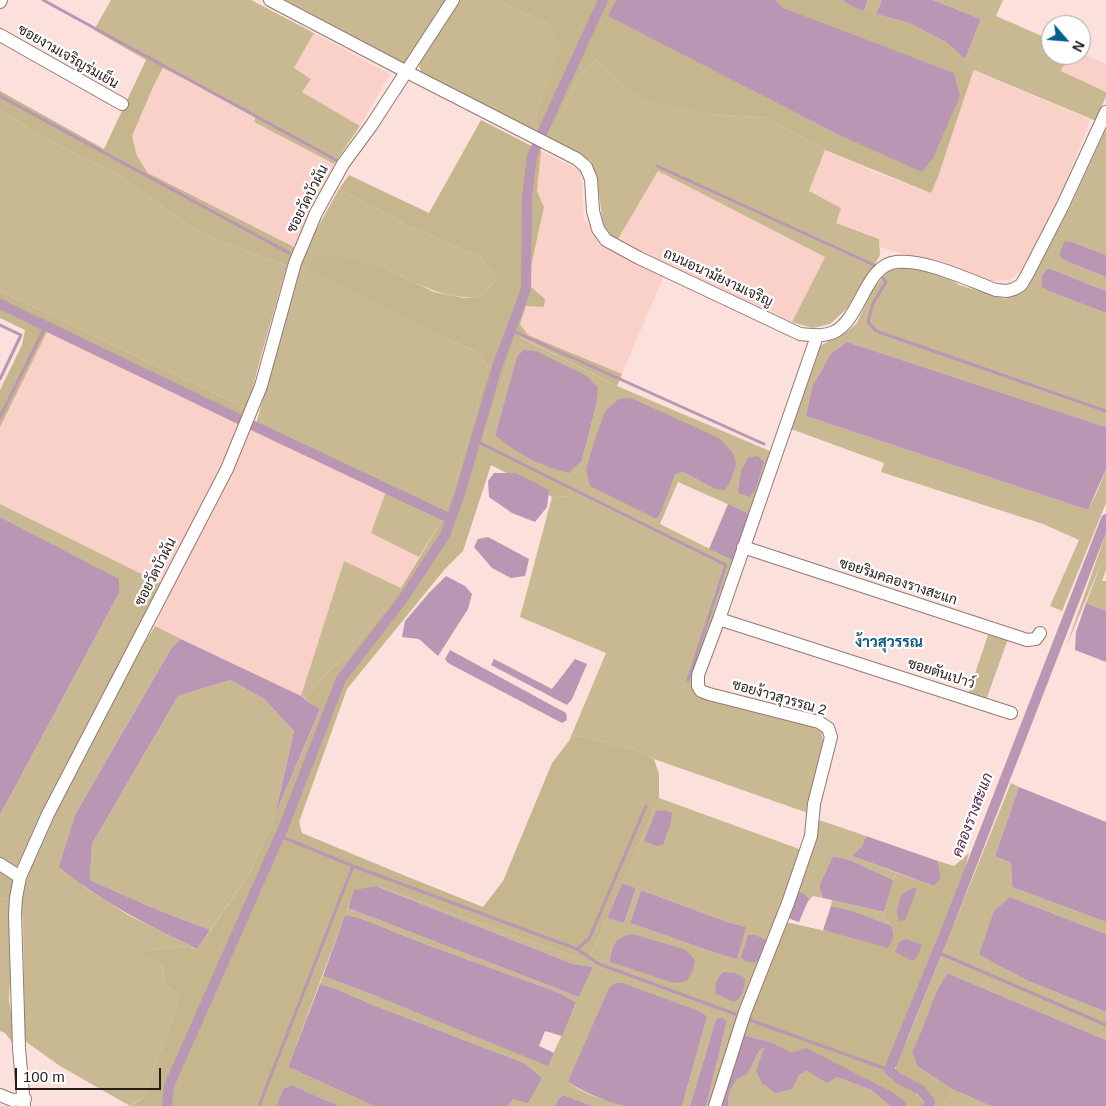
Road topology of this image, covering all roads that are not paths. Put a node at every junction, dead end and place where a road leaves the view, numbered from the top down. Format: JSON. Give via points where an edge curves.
{"nodes":[{"id":1,"x":270,"y":0,"type":"edge"},
{"id":2,"x":453,"y":0,"type":"edge"},
{"id":3,"x":0,"y":35,"type":"edge"},
{"id":4,"x":406,"y":72,"type":"junction"},
{"id":5,"x":122,"y":104,"type":"dead end"},
{"id":6,"x":1106,"y":112,"type":"edge"},
{"id":7,"x":817,"y":336,"type":"junction"},
{"id":8,"x":744,"y":548,"type":"junction"},
{"id":9,"x":720,"y":619,"type":"junction"},
{"id":10,"x":1040,"y":633,"type":"dead end"},
{"id":11,"x":1011,"y":713,"type":"dead end"},
{"id":12,"x":0,"y":864,"type":"edge"},
{"id":13,"x":20,"y":877,"type":"junction"},
{"id":14,"x":0,"y":1095,"type":"edge"},
{"id":15,"x":24,"y":1102,"type":"edge"},
{"id":16,"x":715,"y":1106,"type":"edge"}],
"edges":[{"from":1,"to":4,"type":"street","name":"ถนนอนามัยงามเจริญ"},
{"from":2,"to":4,"type":"street","name":"ซอยวัดบัวผัน"},
{"from":3,"to":5,"type":"street","name":"ซอยงามเจริญร่มเย็น"},
{"from":4,"to":7,"type":"street","name":"ถนนอนามัยงามเจริญ","via":[[577,158],[591,179],[593,211],[598,229],[606,240],[800,334]]},
{"from":4,"to":13,"type":"street","name":"ซอยวัดบัวผัน","via":[[343,164],[316,213],[295,263],[258,392],[227,469],[48,814]]},
{"from":6,"to":7,"type":"street","via":[[1063,205],[1020,285],[1007,291],[996,290],[925,264],[894,262],[879,269],[849,318],[835,332]]},
{"from":7,"to":8,"type":"street","name":"ซอยง้าวสุวรรณ 2"},
{"from":8,"to":9,"type":"street","name":"ซอยง้าวสุวรรณ 2"},
{"from":8,"to":10,"type":"street","name":"ซอยริมคลองรางสะแก","via":[[1028,640],[1036,639]]},
{"from":9,"to":11,"type":"street","name":"ซอยตันเปาว์"},
{"from":9,"to":16,"type":"street","name":"ซอยง้าวสุวรรณ 2","via":[[698,675],[701,691],[819,722],[828,728],[831,737],[814,804],[811,836],[744,1012]]},
{"from":12,"to":13,"type":"street"},
{"from":13,"to":15,"type":"street","name":"ซอยวัดบัวผัน","via":[[16,914]]},
{"from":14,"to":15,"type":"street"}]}
